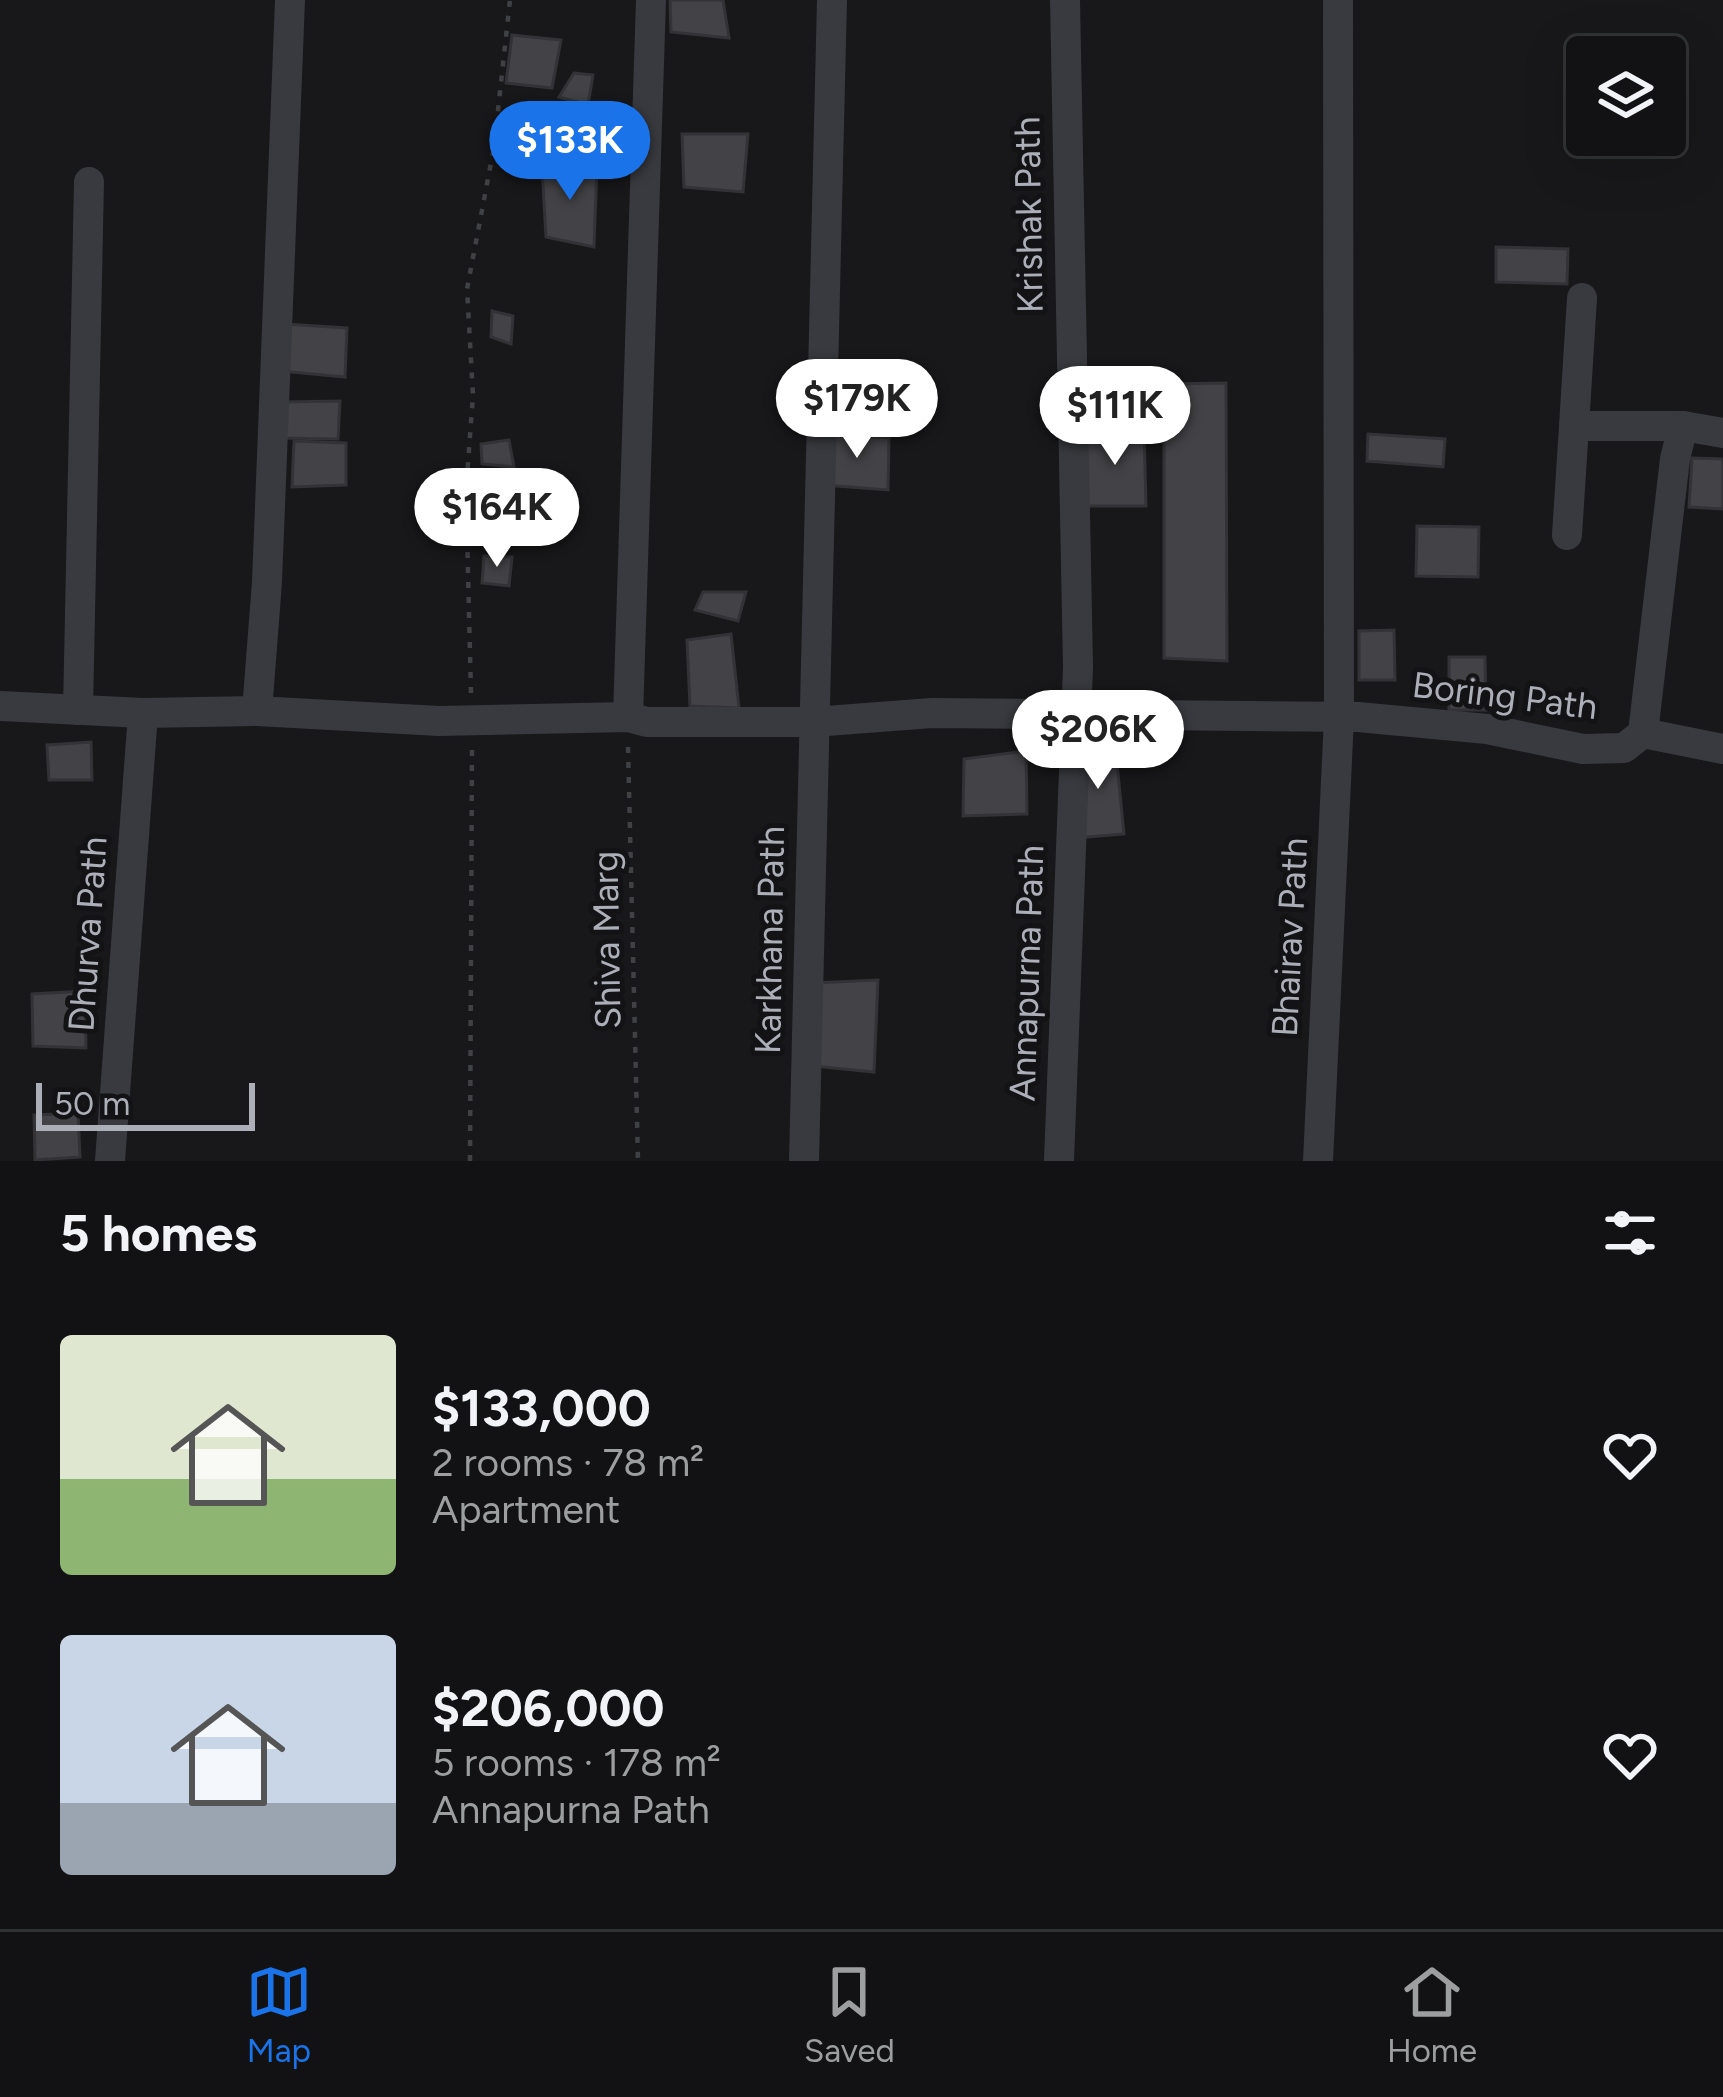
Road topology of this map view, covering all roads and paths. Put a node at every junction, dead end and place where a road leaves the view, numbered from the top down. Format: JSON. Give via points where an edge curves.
{"nodes":[{"id":1,"x":290,"y":0,"type":"edge"},
{"id":2,"x":510,"y":0,"type":"edge"},
{"id":3,"x":651,"y":0,"type":"edge"},
{"id":4,"x":832,"y":0,"type":"edge"},
{"id":5,"x":1064,"y":0,"type":"edge"},
{"id":6,"x":1338,"y":0,"type":"edge"},
{"id":7,"x":89,"y":182,"type":"dead end"},
{"id":8,"x":1582,"y":298,"type":"dead end"},
{"id":9,"x":1574,"y":426,"type":"junction"},
{"id":10,"x":1683,"y":426,"type":"junction"},
{"id":11,"x":1723,"y":433,"type":"edge"},
{"id":12,"x":1567,"y":535,"type":"dead end"},
{"id":13,"x":0,"y":706,"type":"edge"},
{"id":14,"x":78,"y":710,"type":"junction"},
{"id":15,"x":257,"y":711,"type":"junction"},
{"id":16,"x":143,"y":712,"type":"junction"},
{"id":17,"x":1074,"y":716,"type":"junction"},
{"id":18,"x":628,"y":717,"type":"junction"},
{"id":19,"x":472,"y":718,"type":"junction"},
{"id":20,"x":1339,"y":718,"type":"junction"},
{"id":21,"x":813,"y":722,"type":"junction"},
{"id":22,"x":1643,"y":733,"type":"junction"},
{"id":23,"x":1723,"y":748,"type":"edge"},
{"id":24,"x":110,"y":1161,"type":"edge"},
{"id":25,"x":470,"y":1161,"type":"edge"},
{"id":26,"x":638,"y":1161,"type":"edge"},
{"id":27,"x":804,"y":1161,"type":"edge"},
{"id":28,"x":1058,"y":1161,"type":"edge"},
{"id":29,"x":1318,"y":1161,"type":"edge"}],
"edges":[{"from":1,"to":15,"type":"street"},
{"from":2,"to":19,"type":"path","via":[[467,289]]},
{"from":3,"to":18,"type":"street"},
{"from":4,"to":21,"type":"street","name":"Karkhana Path"},
{"from":5,"to":17,"type":"street","name":"Krishak Path"},
{"from":6,"to":20,"type":"street","name":"Bhairav Path"},
{"from":7,"to":14,"type":"street"},
{"from":8,"to":9,"type":"street"},
{"from":9,"to":10,"type":"street"},
{"from":9,"to":12,"type":"street"},
{"from":10,"to":11,"type":"street"},
{"from":10,"to":22,"type":"street","name":"Boring Path"},
{"from":13,"to":14,"type":"street","name":"Boring Path"},
{"from":14,"to":16,"type":"street","name":"Boring Path"},
{"from":15,"to":16,"type":"street","name":"Boring Path"},
{"from":15,"to":19,"type":"street","name":"Boring Path"},
{"from":16,"to":24,"type":"street","name":"Dhurva Path"},
{"from":17,"to":20,"type":"street","name":"Boring Path"},
{"from":17,"to":21,"type":"street","name":"Boring Path","via":[[932,713]]},
{"from":17,"to":28,"type":"street","name":"Annapurna Path"},
{"from":18,"to":19,"type":"street","name":"Boring Path"},
{"from":18,"to":21,"type":"street","name":"Boring Path"},
{"from":18,"to":26,"type":"path","name":"Shiva Marg"},
{"from":19,"to":25,"type":"path"},
{"from":20,"to":22,"type":"street","name":"Boring Path","via":[[1487,729],[1583,749],[1624,748]]},
{"from":20,"to":29,"type":"street","name":"Bhairav Path"},
{"from":21,"to":27,"type":"street","name":"Karkhana Path"},
{"from":22,"to":23,"type":"street"}]}
